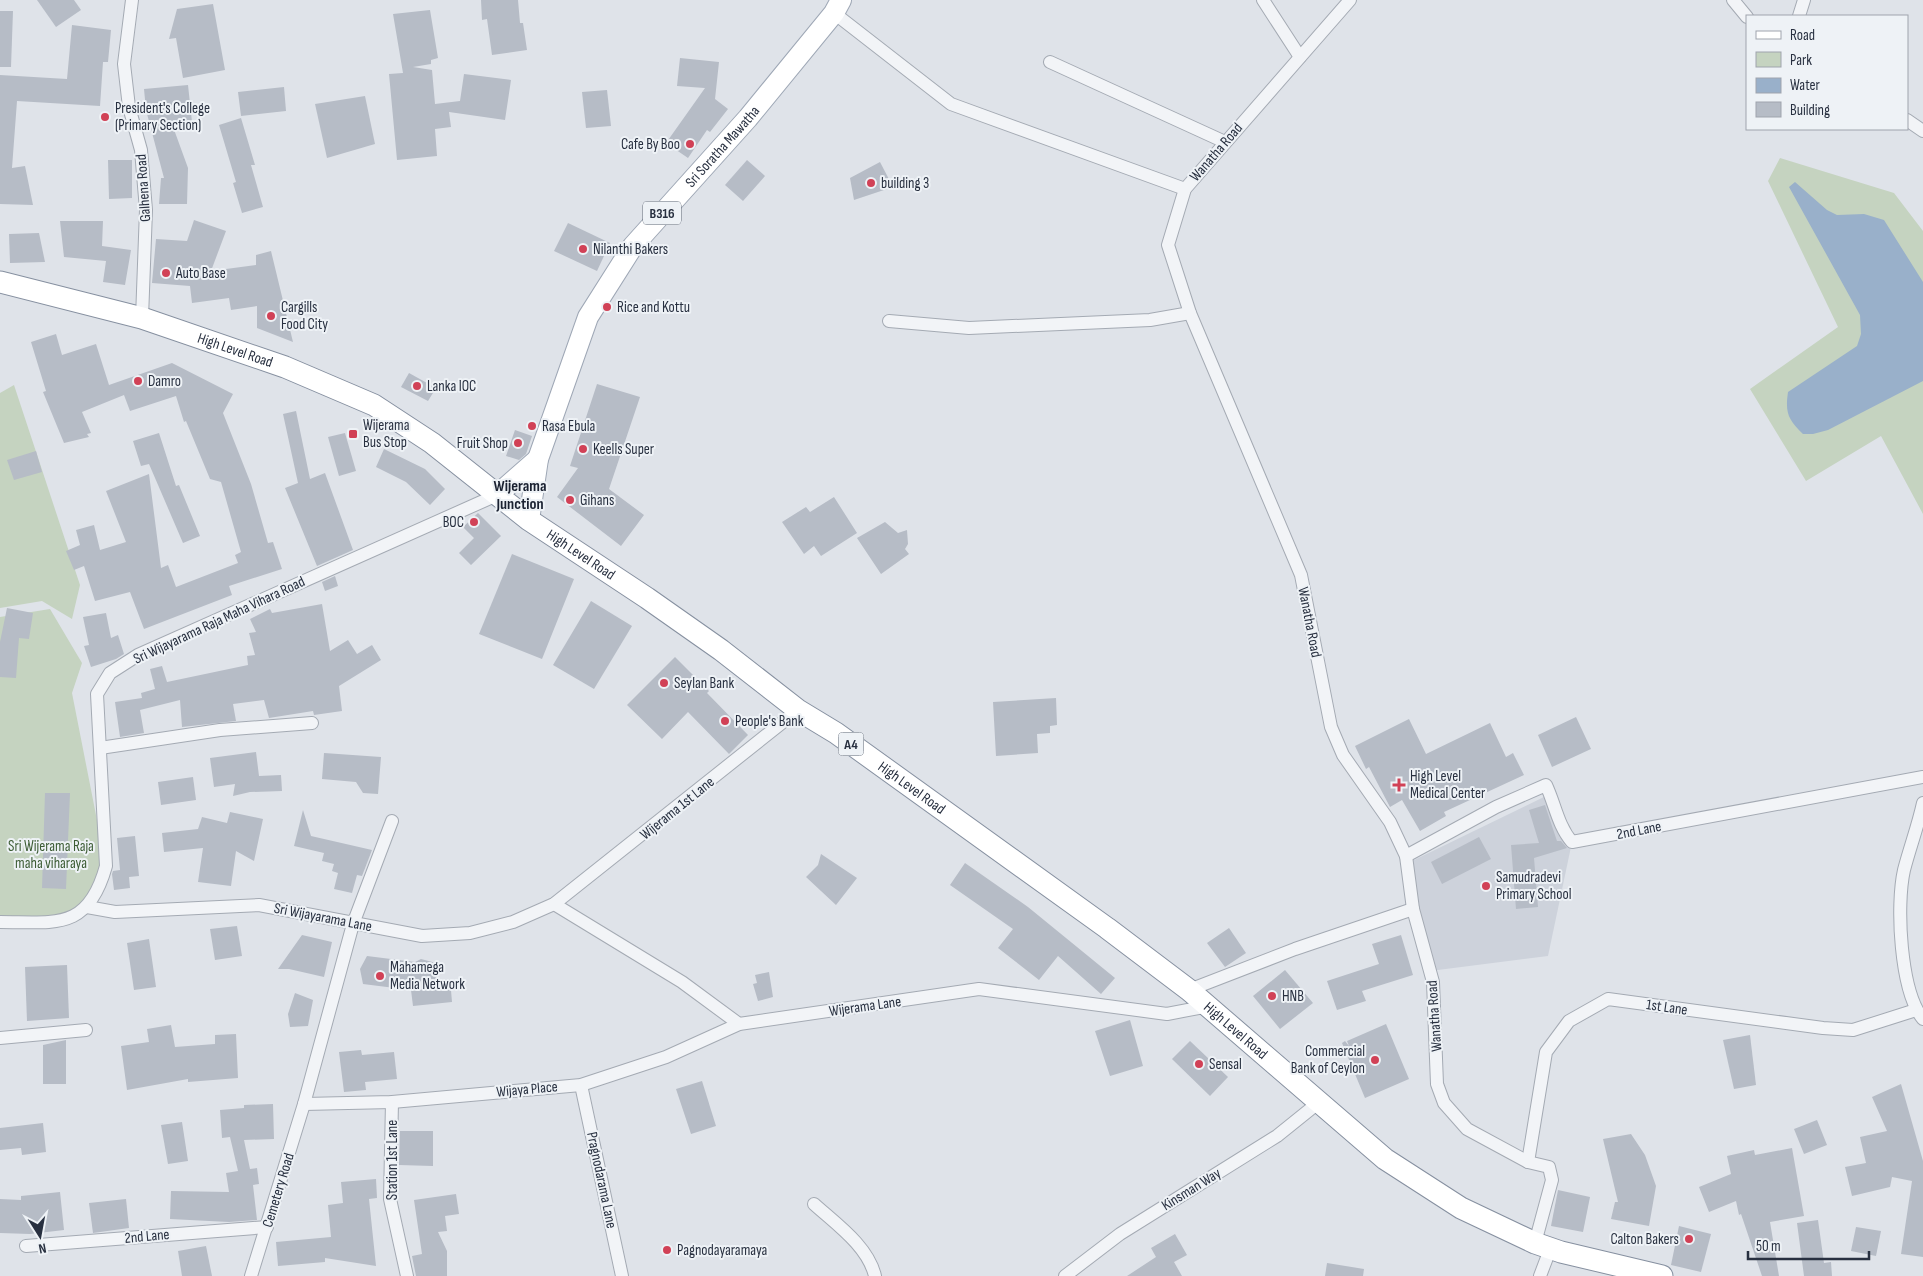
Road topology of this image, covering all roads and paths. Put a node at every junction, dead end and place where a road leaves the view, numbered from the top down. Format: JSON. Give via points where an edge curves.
{"nodes":[{"id":1,"x":132,"y":0,"type":"edge"},
{"id":2,"x":1263,"y":0,"type":"edge"},
{"id":3,"x":1350,"y":0,"type":"edge"},
{"id":4,"x":1733,"y":0,"type":"edge"},
{"id":5,"x":1804,"y":0,"type":"edge"},
{"id":6,"x":838,"y":6,"type":"edge"},
{"id":7,"x":1799,"y":15,"type":"edge"},
{"id":8,"x":1746,"y":16,"type":"edge"},
{"id":9,"x":1300,"y":57,"type":"junction"},
{"id":10,"x":1050,"y":62,"type":"dead end"},
{"id":11,"x":1908,"y":121,"type":"edge"},
{"id":12,"x":1923,"y":131,"type":"edge"},
{"id":13,"x":1225,"y":142,"type":"junction"},
{"id":14,"x":1185,"y":189,"type":"junction"},
{"id":15,"x":0,"y":282,"type":"edge"},
{"id":16,"x":1190,"y":313,"type":"junction"},
{"id":17,"x":142,"y":318,"type":"junction"},
{"id":18,"x":889,"y":321,"type":"dead end"},
{"id":19,"x":538,"y":459,"type":"junction"},
{"id":20,"x":497,"y":495,"type":"junction"},
{"id":21,"x":529,"y":520,"type":"junction"},
{"id":22,"x":798,"y":710,"type":"junction"},
{"id":23,"x":312,"y":722,"type":"dead end"},
{"id":24,"x":100,"y":748,"type":"junction"},
{"id":25,"x":1923,"y":777,"type":"edge"},
{"id":26,"x":1923,"y":803,"type":"edge"},
{"id":27,"x":392,"y":821,"type":"dead end"},
{"id":28,"x":1406,"y":856,"type":"junction"},
{"id":29,"x":554,"y":904,"type":"junction"},
{"id":30,"x":87,"y":906,"type":"junction"},
{"id":31,"x":1413,"y":909,"type":"junction"},
{"id":32,"x":0,"y":922,"type":"edge"},
{"id":33,"x":353,"y":924,"type":"junction"},
{"id":34,"x":1189,"y":990,"type":"junction"},
{"id":35,"x":1209,"y":1006,"type":"junction"},
{"id":36,"x":1919,"y":1014,"type":"edge"},
{"id":37,"x":739,"y":1024,"type":"junction"},
{"id":38,"x":86,"y":1030,"type":"dead end"},
{"id":39,"x":0,"y":1038,"type":"edge"},
{"id":40,"x":581,"y":1084,"type":"junction"},
{"id":41,"x":392,"y":1102,"type":"junction"},
{"id":42,"x":1318,"y":1103,"type":"junction"},
{"id":43,"x":304,"y":1104,"type":"junction"},
{"id":44,"x":1528,"y":1162,"type":"junction"},
{"id":45,"x":814,"y":1204,"type":"dead end"},
{"id":46,"x":267,"y":1227,"type":"junction"},
{"id":47,"x":1543,"y":1245,"type":"junction"},
{"id":48,"x":26,"y":1246,"type":"dead end"},
{"id":49,"x":251,"y":1276,"type":"edge"},
{"id":50,"x":407,"y":1276,"type":"edge"},
{"id":51,"x":622,"y":1276,"type":"edge"},
{"id":52,"x":875,"y":1276,"type":"edge"},
{"id":53,"x":1065,"y":1276,"type":"edge"},
{"id":54,"x":1540,"y":1276,"type":"edge"},
{"id":55,"x":1662,"y":1276,"type":"edge"}],
"edges":[{"from":1,"to":17,"type":"street","name":"Galhena Road","via":[[124,64],[129,107],[142,150],[146,210]]},
{"from":2,"to":9,"type":"street"},
{"from":3,"to":9,"type":"street","name":"Wanatha Road"},
{"from":4,"to":8,"type":"street"},
{"from":5,"to":7,"type":"street"},
{"from":6,"to":14,"type":"street","via":[[951,104]]},
{"from":6,"to":19,"type":"main road","name":"Sri Soratha Mawatha","number":"B316","via":[[748,118],[633,246],[588,317]]},
{"from":9,"to":13,"type":"street","name":"Wanatha Road"},
{"from":10,"to":13,"type":"street"},
{"from":11,"to":12,"type":"street"},
{"from":13,"to":14,"type":"street","name":"Wanatha Road"},
{"from":14,"to":16,"type":"street","name":"Wanatha Road","via":[[1168,245]]},
{"from":15,"to":17,"type":"highway","name":"High Level Road","number":"A4"},
{"from":16,"to":18,"type":"street","via":[[1150,320],[969,328]]},
{"from":16,"to":28,"type":"street","name":"Wanatha Road","via":[[1301,575],[1331,727],[1343,755],[1390,822]]},
{"from":17,"to":20,"type":"highway","name":"High Level Road","number":"A4","via":[[285,367],[358,397],[432,443]]},
{"from":19,"to":20,"type":"main road","name":"Sri Soratha Mawatha","number":"B316"},
{"from":19,"to":21,"type":"main road","name":"Sri Soratha Mawatha","number":"B316"},
{"from":20,"to":21,"type":"highway","name":"High Level Road","number":"A4"},
{"from":20,"to":24,"type":"street","name":"Sri Wijayarama Raja Maha Vihara Road","via":[[124,664],[110,673],[97,694]]},
{"from":21,"to":22,"type":"highway","name":"High Level Road","number":"A4","via":[[721,650]]},
{"from":22,"to":29,"type":"street","name":"Wijerama 1st Lane"},
{"from":22,"to":34,"type":"highway","name":"High Level Road","number":"A4","via":[[836,733]]},
{"from":23,"to":24,"type":"street","via":[[220,730]]},
{"from":24,"to":30,"type":"street","name":"Sri Wijayarama Raja Maha Vihara Road","via":[[106,866],[100,889]]},
{"from":25,"to":28,"type":"street","name":"2nd Lane","via":[[1572,842],[1562,831],[1546,785],[1496,807]]},
{"from":26,"to":36,"type":"street","via":[[1904,870],[1900,911],[1908,990]]},
{"from":27,"to":33,"type":"street","name":"Cemetery Road"},
{"from":28,"to":31,"type":"street","name":"Wanatha Road"},
{"from":29,"to":33,"type":"street","name":"Sri Wijayarama Lane","via":[[513,922],[470,933],[422,936]]},
{"from":29,"to":37,"type":"street","via":[[682,982]]},
{"from":30,"to":32,"type":"street","name":"Sri Wijayarama Raja Maha Vihara Road","via":[[76,915],[53,922]]},
{"from":30,"to":33,"type":"street","name":"Sri Wijayarama Lane","via":[[115,912],[259,904]]},
{"from":31,"to":34,"type":"street","via":[[1295,949]]},
{"from":31,"to":44,"type":"street","name":"Wanatha Road","via":[[1433,982],[1438,1084],[1444,1103],[1467,1129]]},
{"from":33,"to":43,"type":"street","name":"Cemetery Road"},
{"from":34,"to":35,"type":"highway","name":"High Level Road","number":"A4"},
{"from":35,"to":37,"type":"street","name":"Wijerama Lane","via":[[1167,1014],[980,989]]},
{"from":35,"to":42,"type":"highway","name":"High Level Road","number":"A4"},
{"from":36,"to":44,"type":"street","name":"1st Lane","via":[[1853,1030],[1608,999],[1569,1021],[1546,1052]]},
{"from":37,"to":40,"type":"street","name":"Wijaya Place","via":[[666,1057]]},
{"from":38,"to":39,"type":"street"},
{"from":40,"to":41,"type":"street","name":"Wijaya Place"},
{"from":40,"to":51,"type":"street","name":"Pragnodarama Lane"},
{"from":41,"to":43,"type":"street","name":"Wijaya Place"},
{"from":41,"to":50,"type":"street","name":"Station 1st Lane","via":[[390,1199]]},
{"from":42,"to":47,"type":"highway","name":"High Level Road","number":"A4","via":[[1385,1159],[1460,1208]]},
{"from":42,"to":53,"type":"street","name":"Kinsman Way","via":[[1277,1136],[1120,1234]]},
{"from":43,"to":46,"type":"street","name":"Cemetery Road"},
{"from":44,"to":47,"type":"street","name":"Wanatha Road","via":[[1549,1167],[1552,1180]]},
{"from":45,"to":52,"type":"street","via":[[863,1250]]},
{"from":46,"to":48,"type":"street","name":"2nd Lane"},
{"from":46,"to":49,"type":"street","name":"Cemetery Road"},
{"from":47,"to":54,"type":"street"},
{"from":47,"to":55,"type":"highway","name":"High Level Road","number":"A4"}]}
